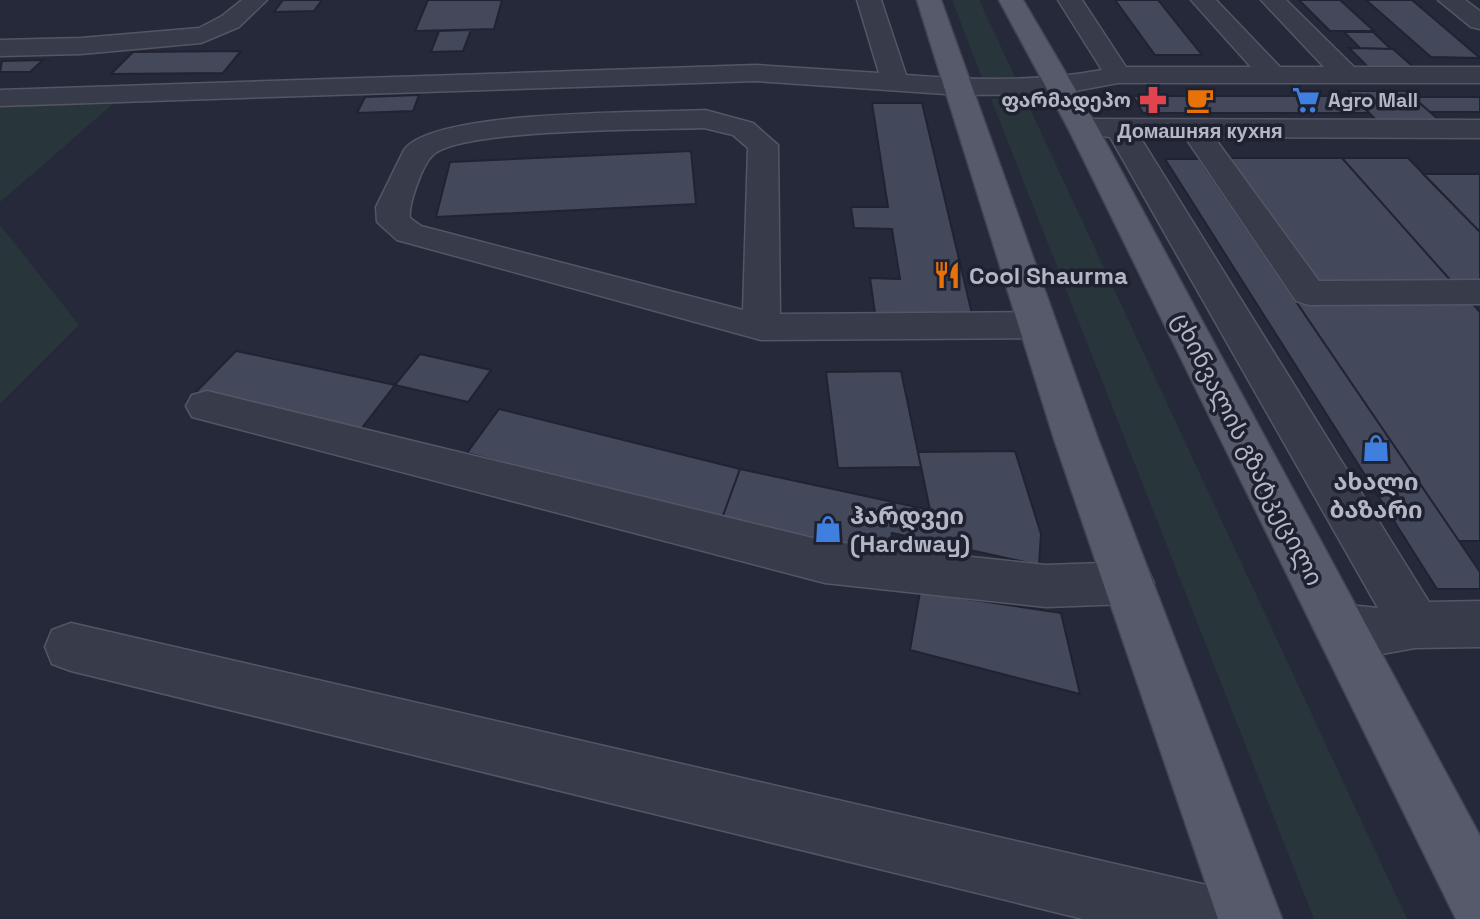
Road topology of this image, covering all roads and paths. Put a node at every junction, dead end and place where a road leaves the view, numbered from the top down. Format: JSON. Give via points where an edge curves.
{"nodes":[{"id":1,"x":255,"y":0,"type":"edge"},
{"id":2,"x":869,"y":0,"type":"edge"},
{"id":3,"x":929,"y":0,"type":"edge"},
{"id":4,"x":1011,"y":0,"type":"edge"},
{"id":5,"x":1070,"y":0,"type":"edge"},
{"id":6,"x":1203,"y":0,"type":"edge"},
{"id":7,"x":1273,"y":0,"type":"edge"},
{"id":8,"x":1450,"y":0,"type":"edge"},
{"id":9,"x":1480,"y":22,"type":"edge"},
{"id":10,"x":0,"y":48,"type":"edge"},
{"id":11,"x":1118,"y":75,"type":"junction"},
{"id":12,"x":1273,"y":75,"type":"junction"},
{"id":13,"x":1347,"y":75,"type":"junction"},
{"id":14,"x":1480,"y":75,"type":"edge"},
{"id":15,"x":895,"y":83,"type":"junction"},
{"id":16,"x":1059,"y":86,"type":"junction"},
{"id":17,"x":960,"y":87,"type":"junction"},
{"id":18,"x":0,"y":98,"type":"edge"},
{"id":19,"x":1101,"y":128,"type":"junction"},
{"id":20,"x":1193,"y":128,"type":"junction"},
{"id":21,"x":1478,"y":131,"type":"edge"},
{"id":22,"x":1480,"y":292,"type":"edge"},
{"id":23,"x":1038,"y":325,"type":"junction"},
{"id":24,"x":761,"y":327,"type":"junction"},
{"id":25,"x":207,"y":406,"type":"dead end"},
{"id":26,"x":1129,"y":583,"type":"junction"},
{"id":27,"x":1480,"y":624,"type":"edge"},
{"id":28,"x":1415,"y":625,"type":"junction"},
{"id":29,"x":1339,"y":627,"type":"junction"},
{"id":30,"x":71,"y":647,"type":"dead end"},
{"id":31,"x":1480,"y":900,"type":"edge"},
{"id":32,"x":1215,"y":919,"type":"edge"},
{"id":33,"x":1250,"y":919,"type":"edge"}],
"edges":[{"from":1,"to":10,"type":"street","via":[[237,18],[201,35]]},
{"from":2,"to":15,"type":"street"},
{"from":3,"to":17,"type":"main road"},
{"from":4,"to":16,"type":"main road","name":"ცხინვალის გზატკეცილი"},
{"from":5,"to":11,"type":"street"},
{"from":6,"to":12,"type":"street"},
{"from":7,"to":13,"type":"street"},
{"from":8,"to":9,"type":"street"},
{"from":11,"to":12,"type":"street"},
{"from":11,"to":16,"type":"street"},
{"from":12,"to":13,"type":"street"},
{"from":13,"to":14,"type":"street"},
{"from":15,"to":17,"type":"street"},
{"from":15,"to":18,"type":"street","via":[[756,73]]},
{"from":16,"to":17,"type":"street"},
{"from":16,"to":19,"type":"main road","name":"ცხინვალის გზატკეცილი"},
{"from":17,"to":23,"type":"main road"},
{"from":19,"to":20,"type":"street"},
{"from":19,"to":28,"type":"street"},
{"from":19,"to":29,"type":"main road","name":"ცხინვალის გზატკეცილი"},
{"from":20,"to":21,"type":"street"},
{"from":20,"to":22,"type":"street","via":[[1309,293]]},
{"from":23,"to":24,"type":"street"},
{"from":23,"to":26,"type":"main road"},
{"from":24,"to":24,"type":"street","via":[[409,233],[394,222],[392,207],[419,150],[443,137],[496,128],[705,119],[743,129],[763,145]]},
{"from":25,"to":26,"type":"street","via":[[825,562],[1046,586]]},
{"from":26,"to":33,"type":"main road"},
{"from":27,"to":28,"type":"street"},
{"from":28,"to":29,"type":"street","via":[[1371,633]]},
{"from":29,"to":31,"type":"main road","name":"ცხინვალის გზატკეცილი"},
{"from":30,"to":32,"type":"street"}]}
